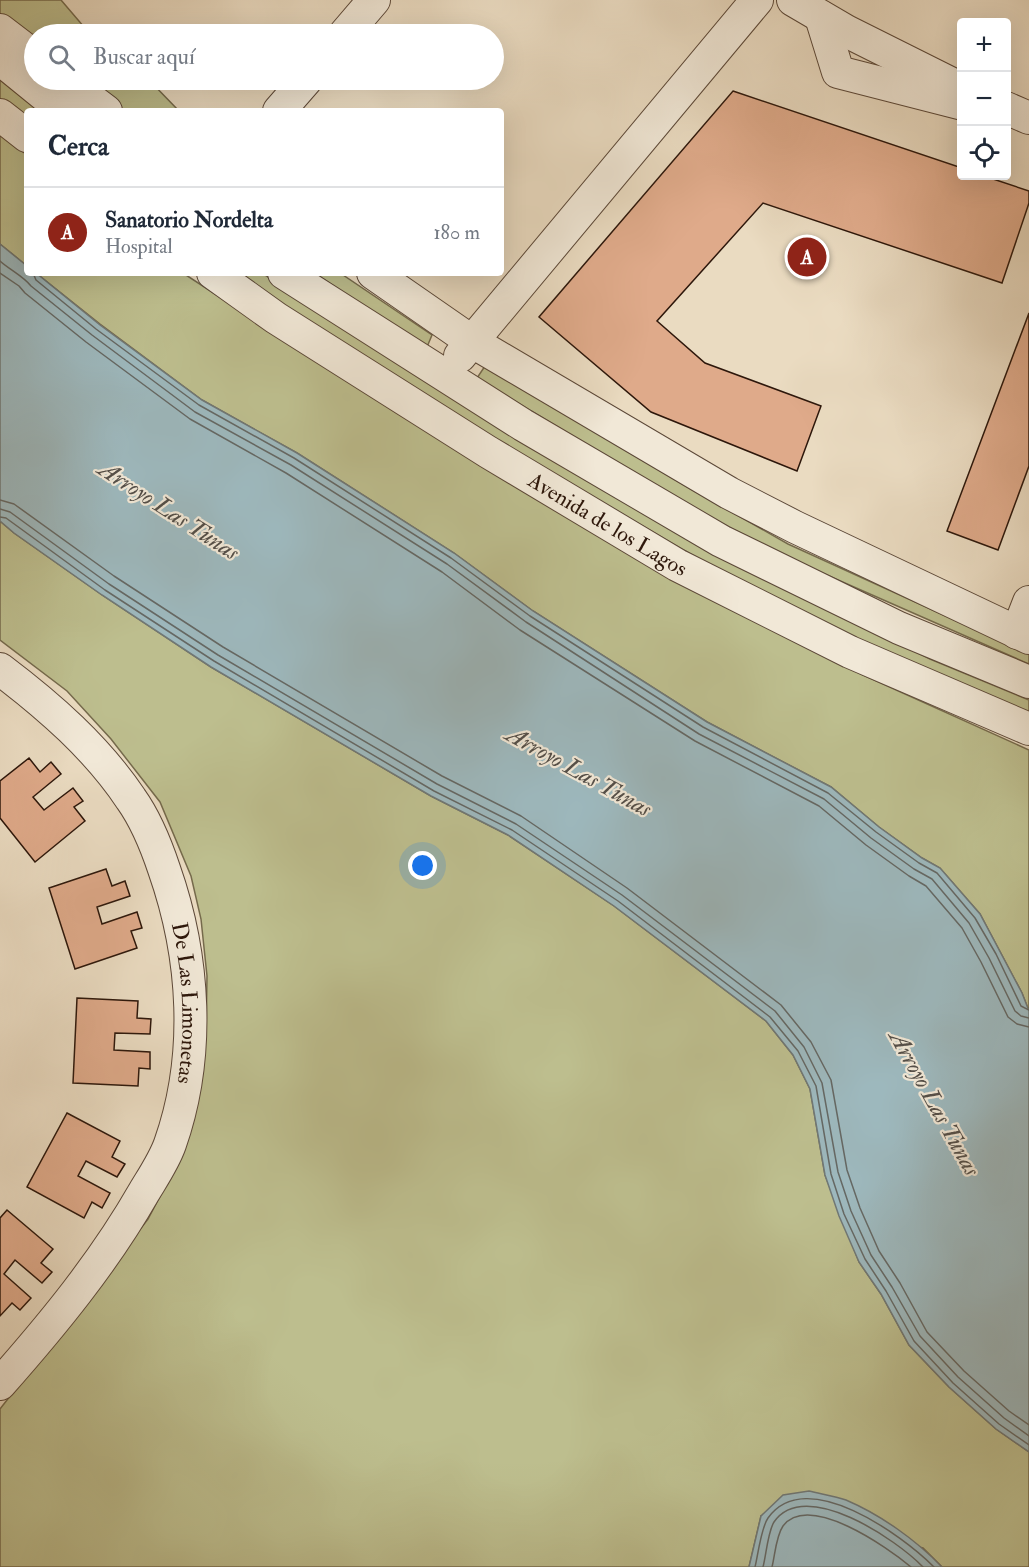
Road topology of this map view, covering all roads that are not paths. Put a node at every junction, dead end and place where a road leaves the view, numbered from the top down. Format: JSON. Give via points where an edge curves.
{"nodes":[{"id":1,"x":374,"y":0,"type":"edge"},
{"id":2,"x":757,"y":0,"type":"edge"},
{"id":3,"x":794,"y":0,"type":"edge"},
{"id":4,"x":822,"y":17,"type":"junction"},
{"id":5,"x":354,"y":24,"type":"edge"},
{"id":6,"x":0,"y":30,"type":"edge"},
{"id":7,"x":24,"y":48,"type":"edge"},
{"id":8,"x":0,"y":58,"type":"edge"},
{"id":9,"x":24,"y":78,"type":"edge"},
{"id":10,"x":957,"y":86,"type":"edge"},
{"id":11,"x":39,"y":90,"type":"edge"},
{"id":12,"x":78,"y":90,"type":"edge"},
{"id":13,"x":297,"y":90,"type":"edge"},
{"id":14,"x":957,"y":103,"type":"edge"},
{"id":15,"x":60,"y":108,"type":"edge"},
{"id":16,"x":102,"y":108,"type":"edge"},
{"id":17,"x":282,"y":108,"type":"edge"},
{"id":18,"x":1011,"y":111,"type":"edge"},
{"id":19,"x":0,"y":115,"type":"edge"},
{"id":20,"x":1011,"y":117,"type":"edge"},
{"id":21,"x":1029,"y":120,"type":"edge"},
{"id":22,"x":24,"y":134,"type":"edge"},
{"id":23,"x":217,"y":276,"type":"edge"},
{"id":24,"x":289,"y":276,"type":"edge"},
{"id":25,"x":377,"y":276,"type":"edge"},
{"id":26,"x":471,"y":341,"type":"junction"},
{"id":27,"x":445,"y":376,"type":"junction"},
{"id":28,"x":1029,"y":602,"type":"edge"},
{"id":29,"x":1023,"y":636,"type":"edge"},
{"id":30,"x":0,"y":669,"type":"edge"},
{"id":31,"x":1029,"y":682,"type":"edge"},
{"id":32,"x":1029,"y":729,"type":"edge"},
{"id":33,"x":0,"y":1384,"type":"edge"}],
"edges":[{"from":1,"to":5,"type":"street"},
{"from":2,"to":26,"type":"street"},
{"from":3,"to":4,"type":"street"},
{"from":4,"to":10,"type":"street"},
{"from":4,"to":14,"type":"street","via":[[838,72]]},
{"from":6,"to":7,"type":"street"},
{"from":8,"to":9,"type":"street"},
{"from":11,"to":15,"type":"street"},
{"from":12,"to":16,"type":"street"},
{"from":13,"to":17,"type":"street"},
{"from":18,"to":21,"type":"street"},
{"from":19,"to":22,"type":"street"},
{"from":20,"to":21,"type":"street"},
{"from":23,"to":32,"type":"street","name":"Avenida de los Lagos","via":[[276,318],[478,445],[677,565],[850,652]]},
{"from":24,"to":27,"type":"street","name":"Avenida de los Lagos"},
{"from":25,"to":26,"type":"street"},
{"from":26,"to":27,"type":"street"},
{"from":26,"to":29,"type":"street","via":[[729,494]]},
{"from":27,"to":31,"type":"street","name":"Avenida de los Lagos","via":[[721,541],[899,628]]},
{"from":28,"to":29,"type":"street"},
{"from":30,"to":33,"type":"street","name":"De Las Limonetas","via":[[42,701],[109,769],[133,801],[155,844],[172,892],[187,965],[191,1018],[183,1092],[169,1146],[124,1227],[57,1319]]}]}
